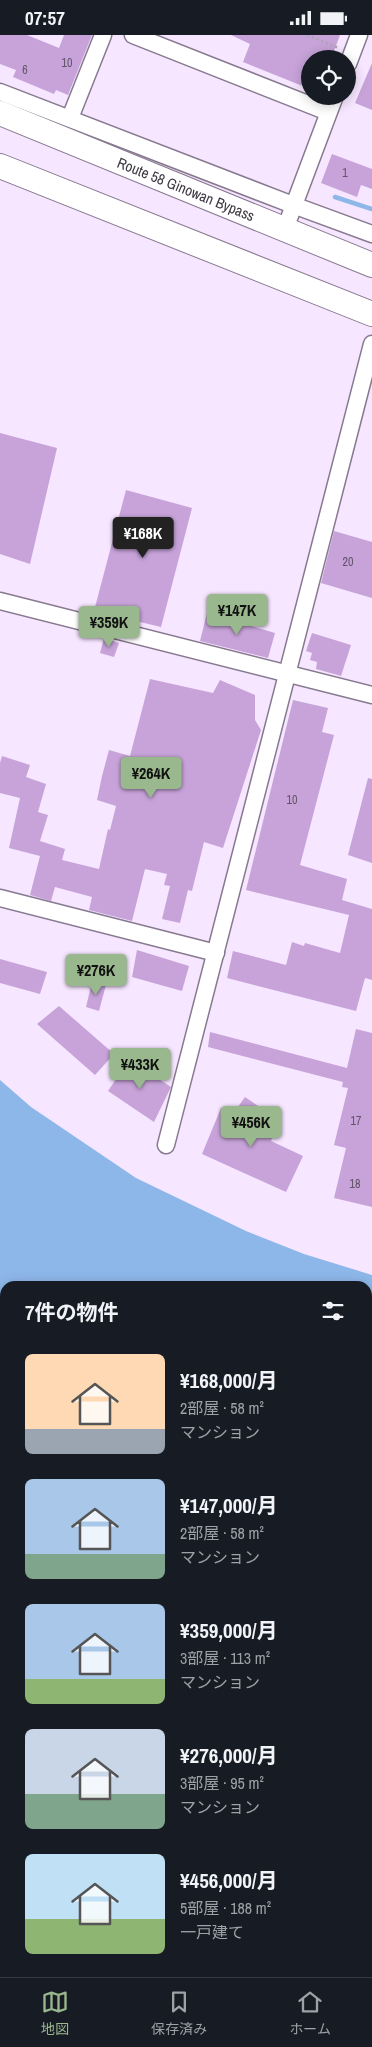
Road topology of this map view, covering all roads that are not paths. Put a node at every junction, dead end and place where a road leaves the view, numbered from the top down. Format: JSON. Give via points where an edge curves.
{"nodes":[{"id":1,"x":103,"y":35,"type":"edge"},
{"id":2,"x":134,"y":35,"type":"edge"},
{"id":3,"x":359,"y":35,"type":"edge"},
{"id":4,"x":350,"y":50,"type":"edge"},
{"id":5,"x":0,"y":92,"type":"edge"},
{"id":6,"x":331,"y":105,"type":"edge"},
{"id":7,"x":328,"y":112,"type":"junction"},
{"id":8,"x":0,"y":113,"type":"edge"},
{"id":9,"x":70,"y":118,"type":"junction"},
{"id":10,"x":0,"y":166,"type":"edge"},
{"id":11,"x":293,"y":205,"type":"junction"},
{"id":12,"x":285,"y":229,"type":"junction"},
{"id":13,"x":372,"y":234,"type":"edge"},
{"id":14,"x":372,"y":265,"type":"edge"},
{"id":15,"x":372,"y":314,"type":"edge"},
{"id":16,"x":372,"y":344,"type":"edge"},
{"id":17,"x":0,"y":601,"type":"edge"},
{"id":18,"x":287,"y":674,"type":"junction"},
{"id":19,"x":372,"y":695,"type":"edge"},
{"id":20,"x":0,"y":898,"type":"edge"},
{"id":21,"x":216,"y":953,"type":"junction"},
{"id":22,"x":166,"y":1145,"type":"dead end"}],
"edges":[{"from":1,"to":9,"type":"street"},
{"from":2,"to":7,"type":"street"},
{"from":3,"to":4,"type":"street"},
{"from":5,"to":9,"type":"street"},
{"from":6,"to":7,"type":"street"},
{"from":7,"to":11,"type":"street"},
{"from":8,"to":12,"type":"highway","name":"Route 58 Ginowan Bypass"},
{"from":9,"to":11,"type":"street"},
{"from":10,"to":15,"type":"highway"},
{"from":11,"to":12,"type":"street"},
{"from":11,"to":13,"type":"street"},
{"from":12,"to":14,"type":"highway","name":"Route 58 Ginowan Bypass"},
{"from":16,"to":18,"type":"street"},
{"from":17,"to":18,"type":"street"},
{"from":18,"to":19,"type":"street"},
{"from":18,"to":21,"type":"street"},
{"from":20,"to":21,"type":"street"},
{"from":21,"to":22,"type":"street"}]}
